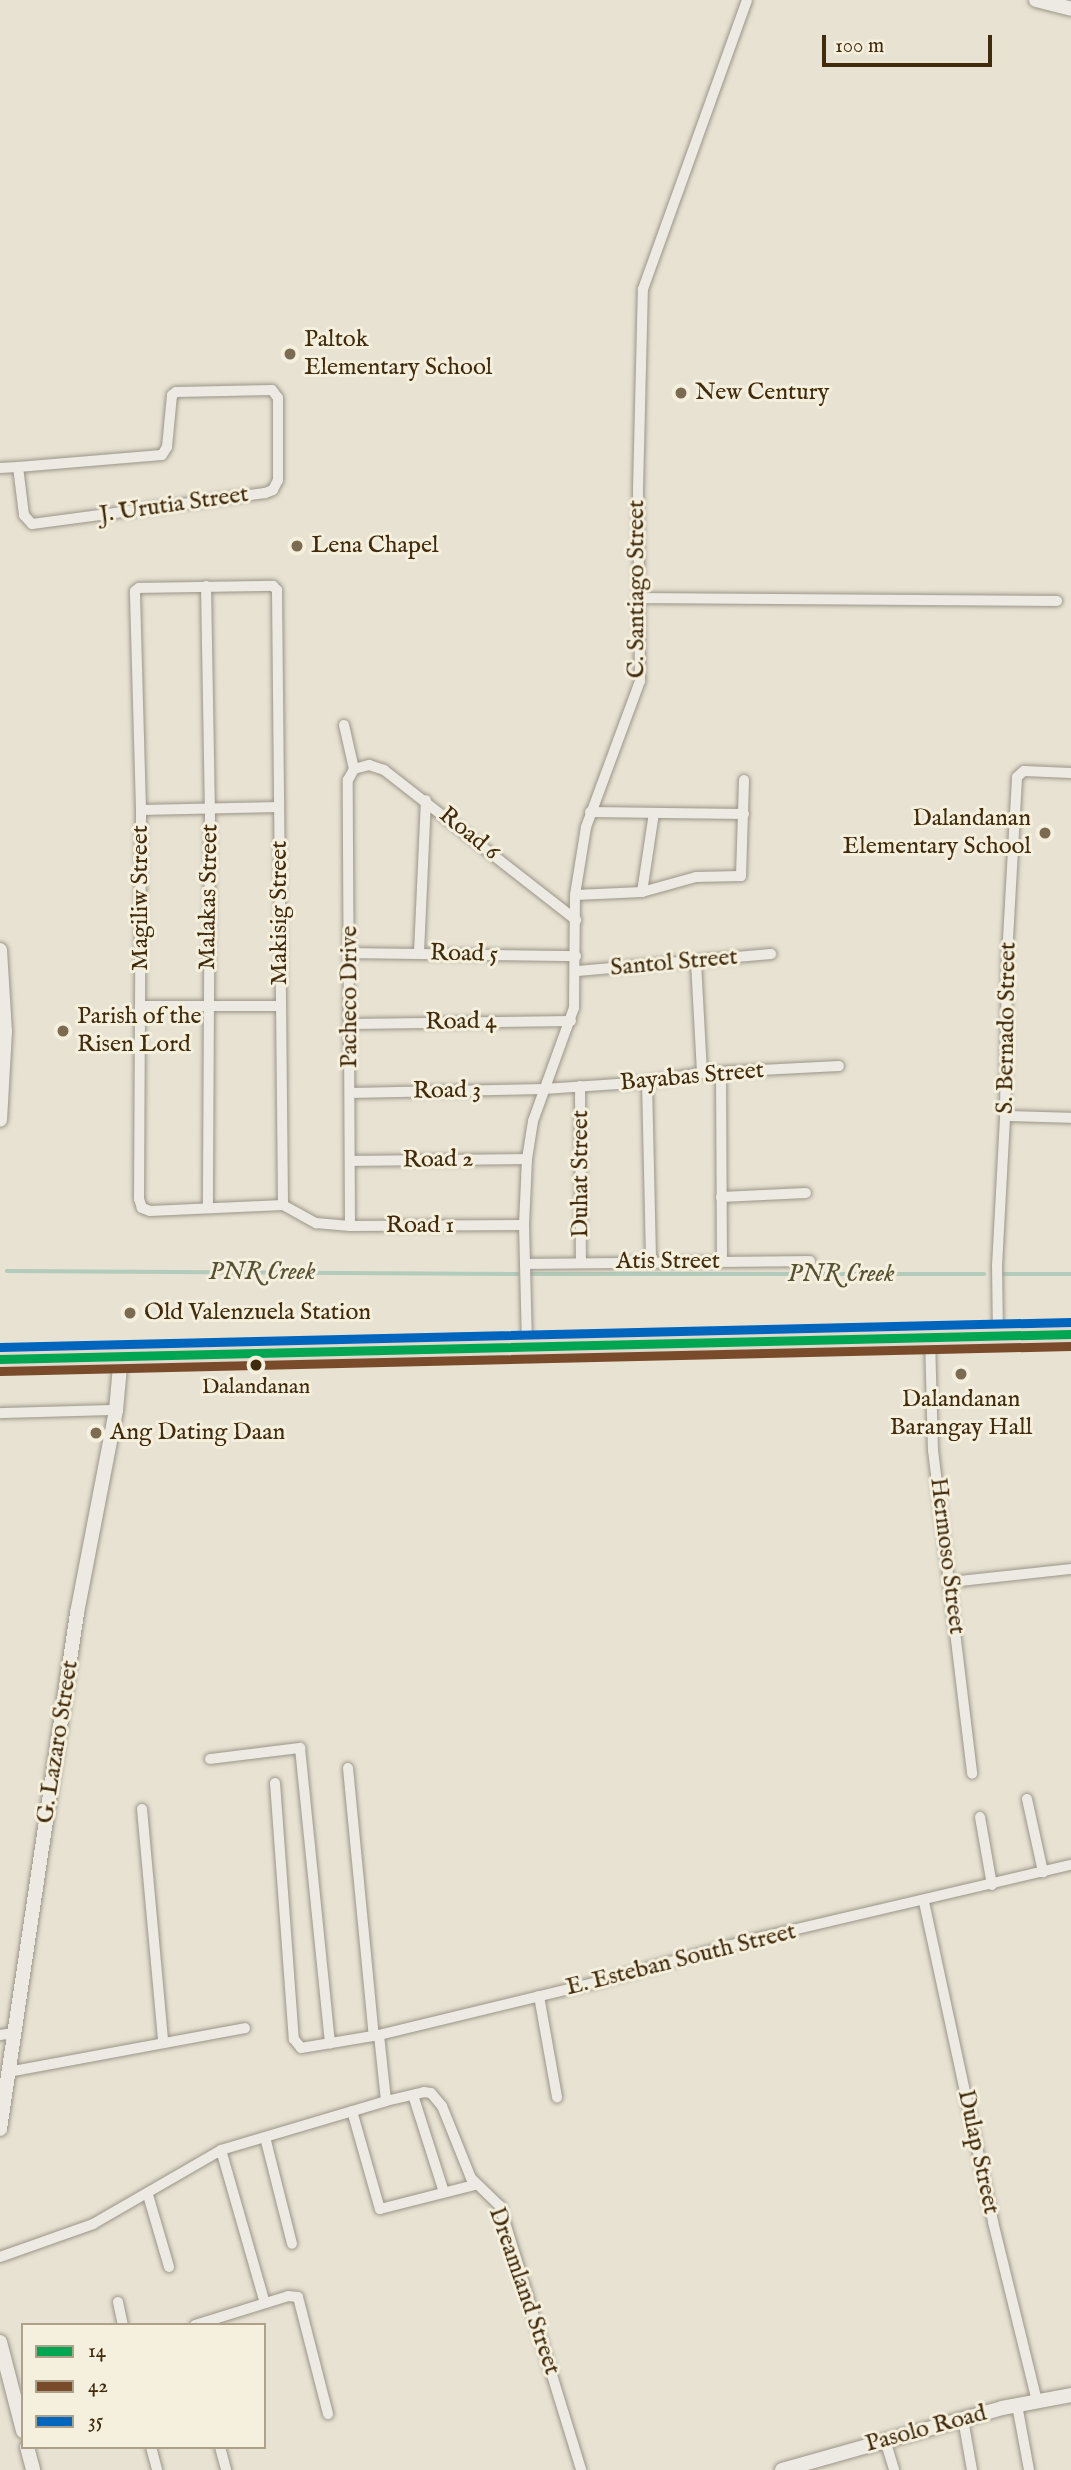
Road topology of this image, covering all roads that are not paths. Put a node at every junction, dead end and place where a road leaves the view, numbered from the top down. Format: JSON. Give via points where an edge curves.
{"nodes":[{"id":1,"x":747,"y":0,"type":"edge"},
{"id":2,"x":1036,"y":0,"type":"edge"},
{"id":3,"x":1071,"y":9,"type":"edge"},
{"id":4,"x":18,"y":467,"type":"junction"},
{"id":5,"x":0,"y":468,"type":"edge"},
{"id":6,"x":206,"y":586,"type":"junction"},
{"id":7,"x":638,"y":598,"type":"junction"},
{"id":8,"x":1057,"y":601,"type":"dead end"},
{"id":9,"x":344,"y":725,"type":"dead end"},
{"id":10,"x":354,"y":769,"type":"junction"},
{"id":11,"x":1071,"y":773,"type":"edge"},
{"id":12,"x":744,"y":780,"type":"dead end"},
{"id":13,"x":426,"y":800,"type":"junction"},
{"id":14,"x":210,"y":807,"type":"junction"},
{"id":15,"x":279,"y":807,"type":"junction"},
{"id":16,"x":141,"y":810,"type":"junction"},
{"id":17,"x":590,"y":812,"type":"junction"},
{"id":18,"x":654,"y":813,"type":"junction"},
{"id":19,"x":744,"y":814,"type":"junction"},
{"id":20,"x":642,"y":892,"type":"junction"},
{"id":21,"x":575,"y":895,"type":"junction"},
{"id":22,"x":576,"y":920,"type":"junction"},
{"id":23,"x":0,"y":950,"type":"edge"},
{"id":24,"x":351,"y":953,"type":"junction"},
{"id":25,"x":419,"y":953,"type":"junction"},
{"id":26,"x":771,"y":954,"type":"dead end"},
{"id":27,"x":0,"y":956,"type":"edge"},
{"id":28,"x":576,"y":956,"type":"junction"},
{"id":29,"x":696,"y":962,"type":"junction"},
{"id":30,"x":577,"y":971,"type":"junction"},
{"id":31,"x":208,"y":1005,"type":"junction"},
{"id":32,"x":140,"y":1006,"type":"junction"},
{"id":33,"x":280,"y":1006,"type":"junction"},
{"id":34,"x":571,"y":1021,"type":"junction"},
{"id":35,"x":351,"y":1024,"type":"junction"},
{"id":36,"x":839,"y":1066,"type":"dead end"},
{"id":37,"x":702,"y":1073,"type":"junction"},
{"id":38,"x":721,"y":1073,"type":"junction"},
{"id":39,"x":647,"y":1082,"type":"junction"},
{"id":40,"x":580,"y":1086,"type":"junction"},
{"id":41,"x":544,"y":1089,"type":"junction"},
{"id":42,"x":350,"y":1093,"type":"junction"},
{"id":43,"x":1005,"y":1116,"type":"junction"},
{"id":44,"x":1071,"y":1118,"type":"edge"},
{"id":45,"x":0,"y":1120,"type":"edge"},
{"id":46,"x":527,"y":1158,"type":"junction"},
{"id":47,"x":350,"y":1160,"type":"junction"},
{"id":48,"x":806,"y":1193,"type":"dead end"},
{"id":49,"x":721,"y":1196,"type":"junction"},
{"id":50,"x":284,"y":1205,"type":"junction"},
{"id":51,"x":208,"y":1207,"type":"junction"},
{"id":52,"x":524,"y":1225,"type":"junction"},
{"id":53,"x":350,"y":1226,"type":"junction"},
{"id":54,"x":722,"y":1261,"type":"junction"},
{"id":55,"x":810,"y":1261,"type":"dead end"},
{"id":56,"x":581,"y":1262,"type":"junction"},
{"id":57,"x":651,"y":1263,"type":"junction"},
{"id":58,"x":525,"y":1264,"type":"junction"},
{"id":59,"x":1071,"y":1334,"type":"edge"},
{"id":60,"x":998,"y":1336,"type":"junction"},
{"id":61,"x":930,"y":1337,"type":"junction"},
{"id":62,"x":527,"y":1346,"type":"junction"},
{"id":63,"x":121,"y":1356,"type":"junction"},
{"id":64,"x":0,"y":1359,"type":"edge"},
{"id":65,"x":116,"y":1410,"type":"junction"},
{"id":66,"x":0,"y":1413,"type":"edge"},
{"id":67,"x":1071,"y":1569,"type":"edge"},
{"id":68,"x":951,"y":1582,"type":"junction"},
{"id":69,"x":210,"y":1759,"type":"dead end"},
{"id":70,"x":348,"y":1768,"type":"dead end"},
{"id":71,"x":972,"y":1774,"type":"dead end"},
{"id":72,"x":275,"y":1783,"type":"dead end"},
{"id":73,"x":1027,"y":1799,"type":"dead end"},
{"id":74,"x":142,"y":1809,"type":"dead end"},
{"id":75,"x":980,"y":1817,"type":"dead end"},
{"id":76,"x":1071,"y":1865,"type":"edge"},
{"id":77,"x":1043,"y":1872,"type":"junction"},
{"id":78,"x":992,"y":1885,"type":"junction"},
{"id":79,"x":924,"y":1902,"type":"junction"},
{"id":80,"x":539,"y":1996,"type":"junction"},
{"id":81,"x":244,"y":2028,"type":"dead end"},
{"id":82,"x":7,"y":2034,"type":"edge"},
{"id":83,"x":377,"y":2036,"type":"junction"},
{"id":84,"x":163,"y":2042,"type":"junction"},
{"id":85,"x":330,"y":2043,"type":"junction"},
{"id":86,"x":8,"y":2072,"type":"junction"},
{"id":87,"x":418,"y":2093,"type":"junction"},
{"id":88,"x":557,"y":2097,"type":"dead end"},
{"id":89,"x":386,"y":2101,"type":"junction"},
{"id":90,"x":352,"y":2111,"type":"junction"},
{"id":91,"x":0,"y":2129,"type":"edge"},
{"id":92,"x":265,"y":2137,"type":"junction"},
{"id":93,"x":221,"y":2150,"type":"junction"},
{"id":94,"x":475,"y":2185,"type":"junction"},
{"id":95,"x":444,"y":2192,"type":"junction"},
{"id":96,"x":148,"y":2195,"type":"junction"},
{"id":97,"x":292,"y":2244,"type":"dead end"},
{"id":98,"x":0,"y":2258,"type":"edge"},
{"id":99,"x":169,"y":2267,"type":"dead end"},
{"id":100,"x":118,"y":2302,"type":"dead end"},
{"id":101,"x":265,"y":2303,"type":"junction"},
{"id":102,"x":123,"y":2323,"type":"edge"},
{"id":103,"x":201,"y":2323,"type":"edge"},
{"id":104,"x":0,"y":2342,"type":"edge"},
{"id":105,"x":1071,"y":2395,"type":"edge"},
{"id":106,"x":1037,"y":2401,"type":"junction"},
{"id":107,"x":1017,"y":2405,"type":"junction"},
{"id":108,"x":328,"y":2414,"type":"dead end"},
{"id":109,"x":963,"y":2419,"type":"junction"},
{"id":110,"x":21,"y":2423,"type":"edge"},
{"id":111,"x":886,"y":2440,"type":"junction"},
{"id":112,"x":28,"y":2449,"type":"edge"},
{"id":113,"x":151,"y":2449,"type":"edge"},
{"id":114,"x":221,"y":2449,"type":"edge"},
{"id":115,"x":33,"y":2470,"type":"edge"},
{"id":116,"x":156,"y":2470,"type":"edge"},
{"id":117,"x":226,"y":2470,"type":"edge"},
{"id":118,"x":581,"y":2470,"type":"edge"},
{"id":119,"x":782,"y":2470,"type":"edge"},
{"id":120,"x":894,"y":2470,"type":"edge"},
{"id":121,"x":972,"y":2470,"type":"edge"},
{"id":122,"x":1029,"y":2470,"type":"edge"}],
"edges":[{"from":1,"to":7,"type":"street","name":"C. Santiago Street","via":[[643,289]]},
{"from":2,"to":3,"type":"street"},
{"from":4,"to":4,"type":"street","name":"J. Urutia Street","via":[[24,515],[32,524],[265,493],[273,490],[278,480],[278,398],[272,390],[176,392],[162,455]]},
{"from":4,"to":5,"type":"street"},
{"from":6,"to":14,"type":"street","name":"Malakas Street"},
{"from":6,"to":15,"type":"street","name":"Makisig Street","via":[[273,586],[277,590]]},
{"from":6,"to":16,"type":"street","name":"Magiliw Street","via":[[135,591]]},
{"from":7,"to":8,"type":"street"},
{"from":7,"to":17,"type":"street","name":"C. Santiago Street","via":[[640,681]]},
{"from":9,"to":10,"type":"street"},
{"from":10,"to":13,"type":"street","name":"Road 6","via":[[369,765],[384,770]]},
{"from":10,"to":24,"type":"street","name":"Pacheco Drive","via":[[348,780]]},
{"from":11,"to":43,"type":"street","name":"S. Bernado Street","via":[[1024,771],[1017,777],[1007,957]]},
{"from":12,"to":19,"type":"street"},
{"from":13,"to":22,"type":"street","name":"Road 6"},
{"from":13,"to":25,"type":"street"},
{"from":14,"to":15,"type":"street"},
{"from":14,"to":16,"type":"street"},
{"from":14,"to":31,"type":"street","name":"Malakas Street"},
{"from":15,"to":33,"type":"street","name":"Makisig Street"},
{"from":16,"to":32,"type":"street","name":"Magiliw Street"},
{"from":17,"to":18,"type":"street"},
{"from":17,"to":21,"type":"street","name":"C. Santiago Street"},
{"from":18,"to":19,"type":"street"},
{"from":18,"to":20,"type":"street"},
{"from":19,"to":20,"type":"street","via":[[741,876],[695,877]]},
{"from":20,"to":21,"type":"street"},
{"from":21,"to":22,"type":"street","name":"C. Santiago Street"},
{"from":22,"to":28,"type":"street","name":"C. Santiago Street"},
{"from":23,"to":27,"type":"street"},
{"from":24,"to":25,"type":"street","name":"Road 5"},
{"from":24,"to":35,"type":"street","name":"Pacheco Drive"},
{"from":25,"to":28,"type":"street","name":"Road 5"},
{"from":26,"to":29,"type":"street","name":"Santol Street"},
{"from":27,"to":45,"type":"street","via":[[5,1031]]},
{"from":28,"to":30,"type":"street","name":"C. Santiago Street"},
{"from":29,"to":30,"type":"street","name":"Santol Street"},
{"from":29,"to":37,"type":"street"},
{"from":30,"to":34,"type":"street","name":"C. Santiago Street"},
{"from":31,"to":32,"type":"street"},
{"from":31,"to":33,"type":"street"},
{"from":31,"to":51,"type":"street","name":"Malakas Street"},
{"from":32,"to":51,"type":"street","name":"Magiliw Street","via":[[142,1208]]},
{"from":33,"to":50,"type":"street","name":"Makisig Street"},
{"from":34,"to":35,"type":"street","name":"Road 4"},
{"from":34,"to":41,"type":"street","name":"C. Santiago Street"},
{"from":35,"to":42,"type":"street","name":"Pacheco Drive"},
{"from":36,"to":38,"type":"street","name":"Bayabas Street"},
{"from":37,"to":38,"type":"street","name":"Bayabas Street"},
{"from":37,"to":39,"type":"street","name":"Bayabas Street"},
{"from":38,"to":49,"type":"street"},
{"from":39,"to":40,"type":"street","name":"Bayabas Street"},
{"from":39,"to":57,"type":"street"},
{"from":40,"to":41,"type":"street","name":"Bayabas Street"},
{"from":40,"to":56,"type":"street","name":"Duhat Street"},
{"from":41,"to":42,"type":"street","name":"Road 3"},
{"from":41,"to":46,"type":"street","name":"C. Santiago Street"},
{"from":42,"to":47,"type":"street","name":"Pacheco Drive"},
{"from":43,"to":44,"type":"street"},
{"from":43,"to":60,"type":"street","name":"S. Bernado Street"},
{"from":46,"to":47,"type":"street","name":"Road 2"},
{"from":46,"to":52,"type":"street","name":"C. Santiago Street"},
{"from":47,"to":53,"type":"street","name":"Pacheco Drive"},
{"from":48,"to":49,"type":"street"},
{"from":49,"to":54,"type":"street"},
{"from":50,"to":51,"type":"street"},
{"from":50,"to":53,"type":"street","name":"Road 1","via":[[316,1223]]},
{"from":52,"to":53,"type":"street","name":"Road 1"},
{"from":52,"to":58,"type":"street","name":"C. Santiago Street"},
{"from":54,"to":55,"type":"street","name":"Atis Street"},
{"from":54,"to":57,"type":"street","name":"Atis Street"},
{"from":56,"to":57,"type":"street","name":"Atis Street"},
{"from":56,"to":58,"type":"street","name":"Atis Street"},
{"from":58,"to":62,"type":"street","name":"C. Santiago Street"},
{"from":59,"to":60,"type":"highway"},
{"from":60,"to":61,"type":"highway"},
{"from":61,"to":62,"type":"highway"},
{"from":61,"to":68,"type":"street","name":"Hermoso Street","via":[[933,1450]]},
{"from":62,"to":63,"type":"highway"},
{"from":63,"to":64,"type":"highway"},
{"from":63,"to":65,"type":"street","name":"G. Lazaro Street"},
{"from":65,"to":66,"type":"street"},
{"from":65,"to":82,"type":"street","name":"G. Lazaro Street"},
{"from":67,"to":68,"type":"street"},
{"from":68,"to":71,"type":"street","name":"Hermoso Street"},
{"from":69,"to":85,"type":"street","via":[[300,1748]]},
{"from":70,"to":83,"type":"street"},
{"from":72,"to":85,"type":"street","name":"E. Esteban South Street","via":[[294,2039],[301,2048]]},
{"from":73,"to":77,"type":"street"},
{"from":74,"to":84,"type":"street"},
{"from":75,"to":78,"type":"street"},
{"from":76,"to":77,"type":"street","name":"E. Esteban South Street"},
{"from":77,"to":78,"type":"street","name":"E. Esteban South Street"},
{"from":78,"to":79,"type":"street","name":"E. Esteban South Street"},
{"from":79,"to":80,"type":"street","name":"E. Esteban South Street","via":[[750,1940]]},
{"from":79,"to":106,"type":"street","name":"Dulap Street"},
{"from":80,"to":83,"type":"street","name":"E. Esteban South Street"},
{"from":80,"to":88,"type":"street"},
{"from":81,"to":84,"type":"street"},
{"from":82,"to":86,"type":"street","name":"G. Lazaro Street"},
{"from":83,"to":85,"type":"street","name":"E. Esteban South Street"},
{"from":83,"to":89,"type":"street"},
{"from":84,"to":86,"type":"street"},
{"from":86,"to":91,"type":"street","name":"G. Lazaro Street"},
{"from":87,"to":89,"type":"street"},
{"from":87,"to":94,"type":"street","name":"Dreamland Street","via":[[439,2101]]},
{"from":87,"to":95,"type":"street"},
{"from":89,"to":90,"type":"street"},
{"from":90,"to":92,"type":"street"},
{"from":90,"to":95,"type":"street","via":[[380,2209]]},
{"from":92,"to":93,"type":"street"},
{"from":92,"to":97,"type":"street"},
{"from":93,"to":96,"type":"street"},
{"from":93,"to":101,"type":"street"},
{"from":94,"to":95,"type":"street"},
{"from":94,"to":118,"type":"street","name":"Dreamland Street","via":[[500,2206]]},
{"from":96,"to":98,"type":"street","via":[[93,2224]]},
{"from":96,"to":99,"type":"street"},
{"from":100,"to":102,"type":"street"},
{"from":101,"to":103,"type":"street"},
{"from":101,"to":108,"type":"street","via":[[290,2295],[300,2299]]},
{"from":104,"to":110,"type":"street"},
{"from":105,"to":106,"type":"street","name":"Pasolo Road"},
{"from":106,"to":107,"type":"street","name":"Pasolo Road"},
{"from":107,"to":109,"type":"street","name":"Pasolo Road"},
{"from":107,"to":122,"type":"street"},
{"from":109,"to":111,"type":"street","name":"Pasolo Road"},
{"from":109,"to":121,"type":"street"},
{"from":111,"to":119,"type":"street","name":"Pasolo Road"},
{"from":111,"to":120,"type":"street"},
{"from":112,"to":115,"type":"street"},
{"from":113,"to":116,"type":"street"},
{"from":114,"to":117,"type":"street"}]}
